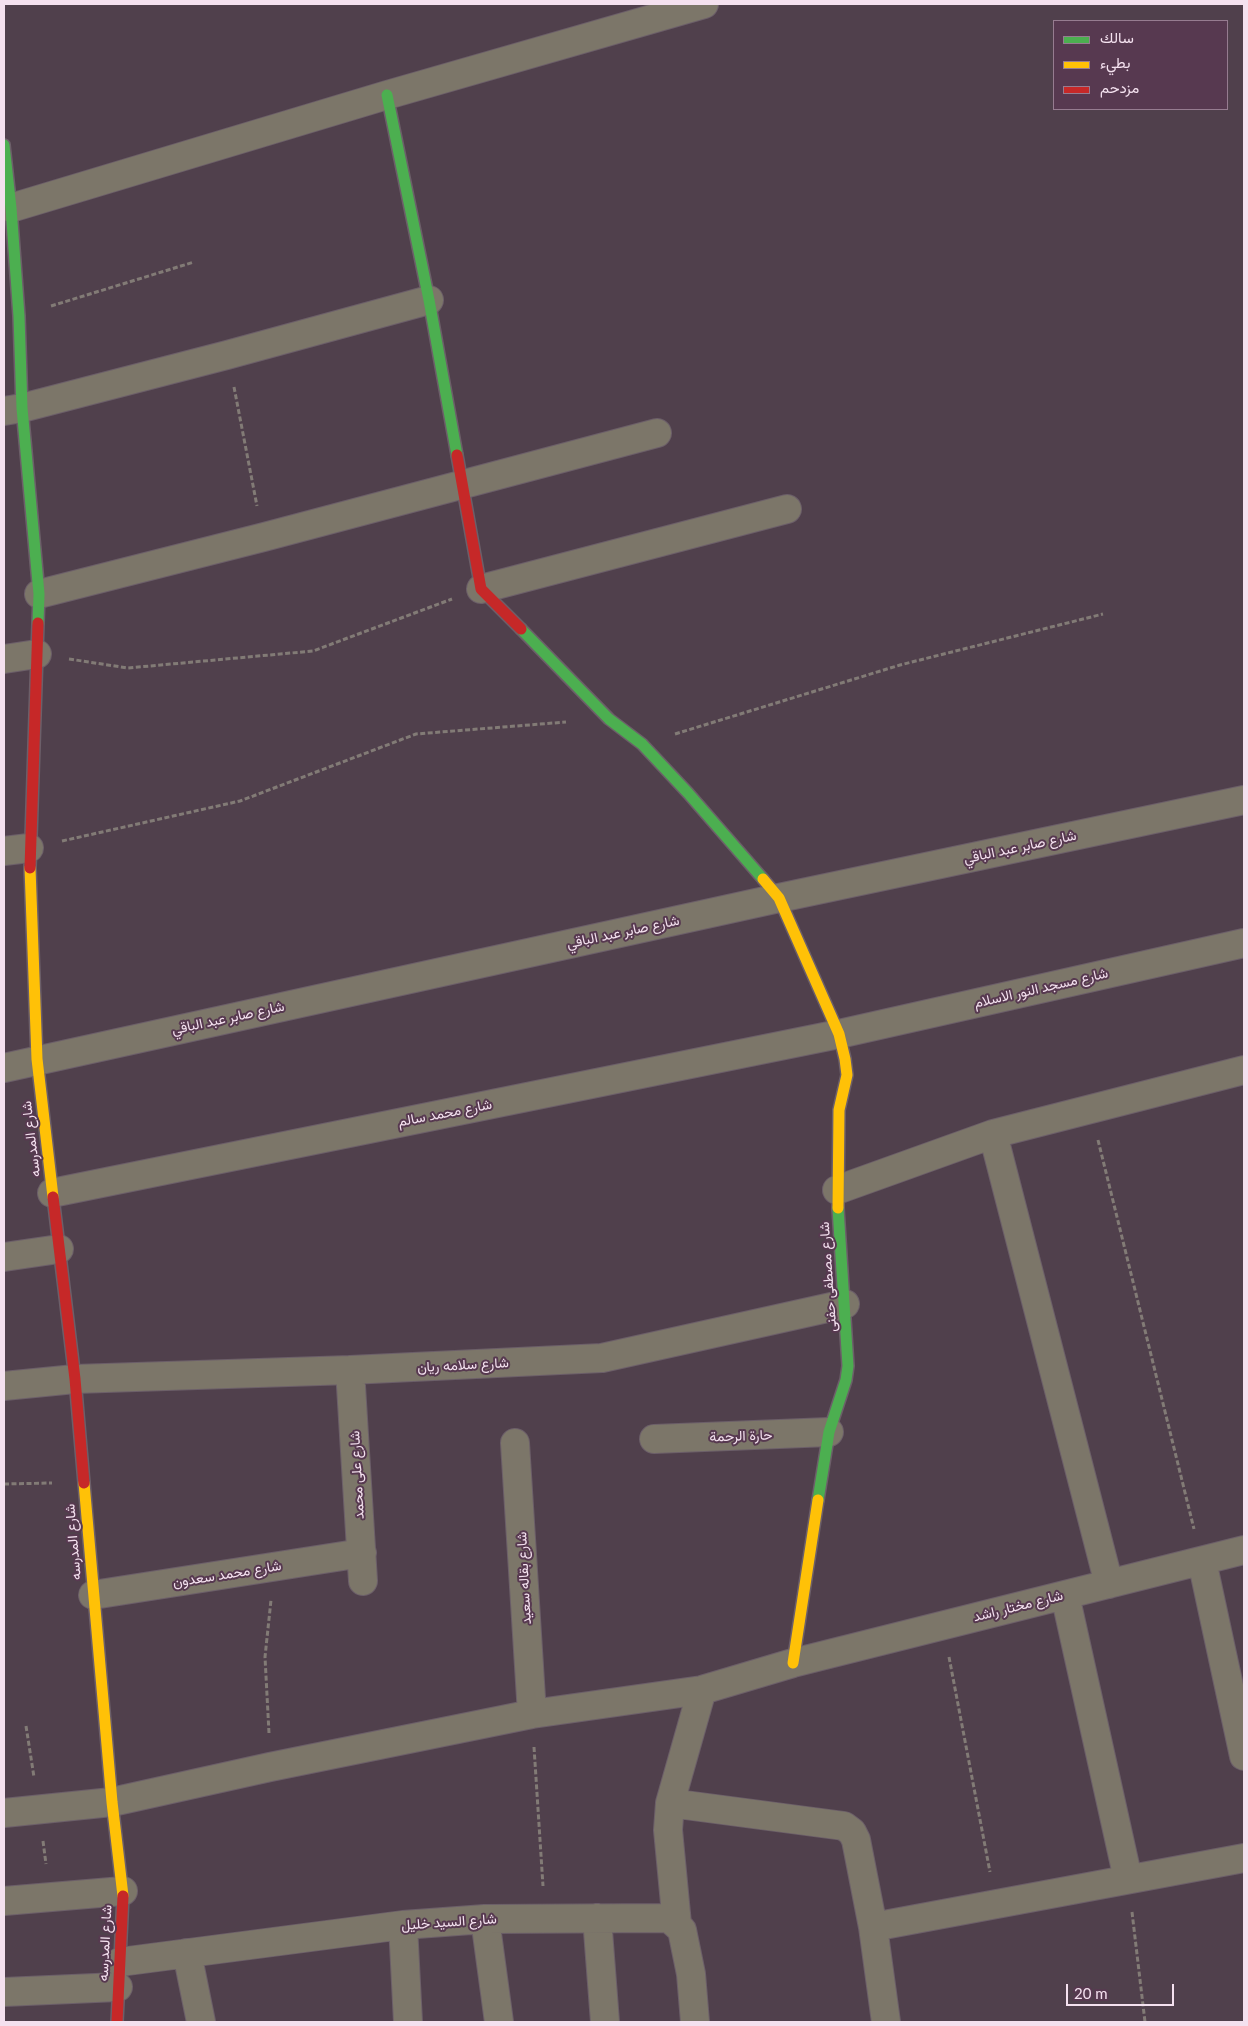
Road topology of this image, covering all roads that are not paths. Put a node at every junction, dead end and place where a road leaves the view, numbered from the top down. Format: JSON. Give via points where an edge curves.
{"nodes":[{"id":1,"x":704,"y":4,"type":"edge"},
{"id":2,"x":387,"y":95,"type":"junction"},
{"id":3,"x":4,"y":145,"type":"edge"},
{"id":4,"x":11,"y":208,"type":"junction"},
{"id":5,"x":8,"y":235,"type":"edge"},
{"id":6,"x":429,"y":300,"type":"junction"},
{"id":7,"x":13,"y":409,"type":"edge"},
{"id":8,"x":657,"y":433,"type":"dead end"},
{"id":9,"x":463,"y":485,"type":"junction"},
{"id":10,"x":787,"y":509,"type":"dead end"},
{"id":11,"x":481,"y":589,"type":"junction"},
{"id":12,"x":39,"y":594,"type":"junction"},
{"id":13,"x":36,"y":654,"type":"junction"},
{"id":14,"x":4,"y":659,"type":"edge"},
{"id":15,"x":1244,"y":800,"type":"edge"},
{"id":16,"x":17,"y":850,"type":"edge"},
{"id":17,"x":779,"y":898,"type":"junction"},
{"id":18,"x":1244,"y":943,"type":"edge"},
{"id":19,"x":839,"y":1034,"type":"junction"},
{"id":20,"x":37,"y":1059,"type":"junction"},
{"id":21,"x":4,"y":1068,"type":"edge"},
{"id":22,"x":1244,"y":1070,"type":"edge"},
{"id":23,"x":993,"y":1134,"type":"junction"},
{"id":24,"x":837,"y":1190,"type":"junction"},
{"id":25,"x":52,"y":1193,"type":"junction"},
{"id":26,"x":59,"y":1249,"type":"junction"},
{"id":27,"x":4,"y":1257,"type":"edge"},
{"id":28,"x":845,"y":1304,"type":"junction"},
{"id":29,"x":350,"y":1370,"type":"junction"},
{"id":30,"x":75,"y":1379,"type":"junction"},
{"id":31,"x":4,"y":1386,"type":"edge"},
{"id":32,"x":829,"y":1432,"type":"junction"},
{"id":33,"x":654,"y":1439,"type":"dead end"},
{"id":34,"x":515,"y":1443,"type":"dead end"},
{"id":35,"x":1244,"y":1550,"type":"edge"},
{"id":36,"x":362,"y":1553,"type":"junction"},
{"id":37,"x":1202,"y":1562,"type":"junction"},
{"id":38,"x":363,"y":1580,"type":"dead end"},
{"id":39,"x":1109,"y":1584,"type":"junction"},
{"id":40,"x":93,"y":1595,"type":"junction"},
{"id":41,"x":1064,"y":1595,"type":"junction"},
{"id":42,"x":793,"y":1662,"type":"junction"},
{"id":43,"x":702,"y":1690,"type":"junction"},
{"id":44,"x":532,"y":1714,"type":"junction"},
{"id":45,"x":1244,"y":1756,"type":"edge"},
{"id":46,"x":112,"y":1802,"type":"junction"},
{"id":47,"x":670,"y":1803,"type":"junction"},
{"id":48,"x":4,"y":1813,"type":"edge"},
{"id":49,"x":1244,"y":1858,"type":"edge"},
{"id":50,"x":1128,"y":1879,"type":"junction"},
{"id":51,"x":123,"y":1891,"type":"junction"},
{"id":52,"x":4,"y":1901,"type":"edge"},
{"id":53,"x":597,"y":1918,"type":"junction"},
{"id":54,"x":485,"y":1919,"type":"junction"},
{"id":55,"x":677,"y":1924,"type":"junction"},
{"id":56,"x":403,"y":1925,"type":"junction"},
{"id":57,"x":873,"y":1927,"type":"junction"},
{"id":58,"x":187,"y":1952,"type":"junction"},
{"id":59,"x":119,"y":1975,"type":"junction"},
{"id":60,"x":4,"y":1992,"type":"edge"},
{"id":61,"x":117,"y":2022,"type":"edge"},
{"id":62,"x":202,"y":2022,"type":"edge"},
{"id":63,"x":408,"y":2022,"type":"edge"},
{"id":64,"x":499,"y":2022,"type":"edge"},
{"id":65,"x":605,"y":2022,"type":"edge"},
{"id":66,"x":695,"y":2022,"type":"edge"},
{"id":67,"x":886,"y":2022,"type":"edge"}],
"edges":[{"from":1,"to":2,"type":"street"},
{"from":2,"to":4,"type":"street"},
{"from":2,"to":6,"type":"street"},
{"from":3,"to":4,"type":"street","name":"شارع المدرسه"},
{"from":4,"to":5,"type":"street","name":"شارع المدرسه"},
{"from":5,"to":7,"type":"street","name":"شارع المدرسه","via":[[19,316]]},
{"from":6,"to":7,"type":"street"},
{"from":6,"to":9,"type":"street"},
{"from":7,"to":12,"type":"street","name":"شارع المدرسه"},
{"from":8,"to":9,"type":"street"},
{"from":9,"to":11,"type":"street"},
{"from":9,"to":12,"type":"street"},
{"from":10,"to":11,"type":"street"},
{"from":11,"to":17,"type":"street","name":"شارع مصطفى حفنى","via":[[609,719],[642,744]]},
{"from":12,"to":13,"type":"street","name":"شارع المدرسه"},
{"from":13,"to":14,"type":"street"},
{"from":13,"to":16,"type":"street","name":"شارع المدرسه"},
{"from":15,"to":17,"type":"street","name":"شارع صابر عبد الباقي"},
{"from":16,"to":20,"type":"street","name":"شارع المدرسه"},
{"from":17,"to":19,"type":"street","name":"شارع مصطفى حفنى"},
{"from":17,"to":20,"type":"street","name":"شارع صابر عبد الباقي"},
{"from":18,"to":19,"type":"street","name":"شارع مسجد النور الاسلام"},
{"from":19,"to":24,"type":"street","name":"شارع مصطفى حفنى","via":[[847,1075],[839,1110]]},
{"from":19,"to":25,"type":"street","name":"شارع محمد سالم"},
{"from":20,"to":21,"type":"street","name":"شارع صابر عبد الباقي"},
{"from":20,"to":25,"type":"street","name":"شارع المدرسه"},
{"from":22,"to":23,"type":"street"},
{"from":23,"to":24,"type":"street"},
{"from":23,"to":39,"type":"street"},
{"from":24,"to":28,"type":"street","name":"شارع مصطفى حفنى"},
{"from":25,"to":26,"type":"street","name":"شارع المدرسه"},
{"from":26,"to":27,"type":"street"},
{"from":26,"to":30,"type":"street","name":"شارع المدرسه"},
{"from":28,"to":29,"type":"street","name":"شارع سلامه ريان","via":[[602,1358]]},
{"from":28,"to":32,"type":"street","name":"شارع مصطفى حفنى","via":[[848,1366]]},
{"from":29,"to":30,"type":"street","name":"شارع سلامه ريان"},
{"from":29,"to":36,"type":"street","name":"شارع على محمد"},
{"from":30,"to":31,"type":"street","name":"شارع سلامه ريان"},
{"from":30,"to":40,"type":"street","name":"شارع المدرسه"},
{"from":32,"to":33,"type":"street","name":"حارة الرحمة"},
{"from":32,"to":42,"type":"street","name":"شارع مصطفى حفنى"},
{"from":34,"to":44,"type":"street","name":"شارع بقاله سعيد"},
{"from":35,"to":37,"type":"street","name":"شارع مختار راشد"},
{"from":36,"to":38,"type":"street","name":"شارع على محمد"},
{"from":36,"to":40,"type":"street","name":"شارع محمد سعدون"},
{"from":37,"to":39,"type":"street","name":"شارع مختار راشد"},
{"from":37,"to":45,"type":"street"},
{"from":39,"to":41,"type":"street","name":"شارع مختار راشد"},
{"from":40,"to":46,"type":"street","name":"شارع المدرسه"},
{"from":41,"to":42,"type":"street","name":"شارع مختار راشد"},
{"from":41,"to":50,"type":"street"},
{"from":42,"to":43,"type":"street","name":"شارع مختار راشد"},
{"from":43,"to":44,"type":"street","name":"شارع مختار راشد"},
{"from":43,"to":47,"type":"street"},
{"from":44,"to":46,"type":"street","name":"شارع مختار راشد"},
{"from":46,"to":48,"type":"street","name":"شارع مختار راشد"},
{"from":46,"to":51,"type":"street","name":"شارع المدرسه"},
{"from":47,"to":55,"type":"street","via":[[668,1830]]},
{"from":47,"to":57,"type":"street","via":[[844,1826],[856,1840]]},
{"from":49,"to":50,"type":"street"},
{"from":50,"to":57,"type":"street"},
{"from":51,"to":52,"type":"street"},
{"from":51,"to":59,"type":"street","name":"شارع المدرسه"},
{"from":53,"to":54,"type":"street","name":"شارع السيد خليل"},
{"from":53,"to":55,"type":"street","name":"شارع السيد خليل","via":[[669,1918]]},
{"from":53,"to":65,"type":"street"},
{"from":54,"to":56,"type":"street","name":"شارع السيد خليل"},
{"from":54,"to":64,"type":"street"},
{"from":55,"to":66,"type":"street","via":[[682,1930],[691,1974]]},
{"from":56,"to":58,"type":"street","name":"شارع السيد خليل"},
{"from":56,"to":63,"type":"street"},
{"from":57,"to":67,"type":"street"},
{"from":58,"to":59,"type":"street","name":"شارع السيد خليل"},
{"from":58,"to":62,"type":"street"},
{"from":59,"to":60,"type":"street","name":"شارع السيد خليل"},
{"from":59,"to":61,"type":"street","name":"شارع المدرسه"}]}
